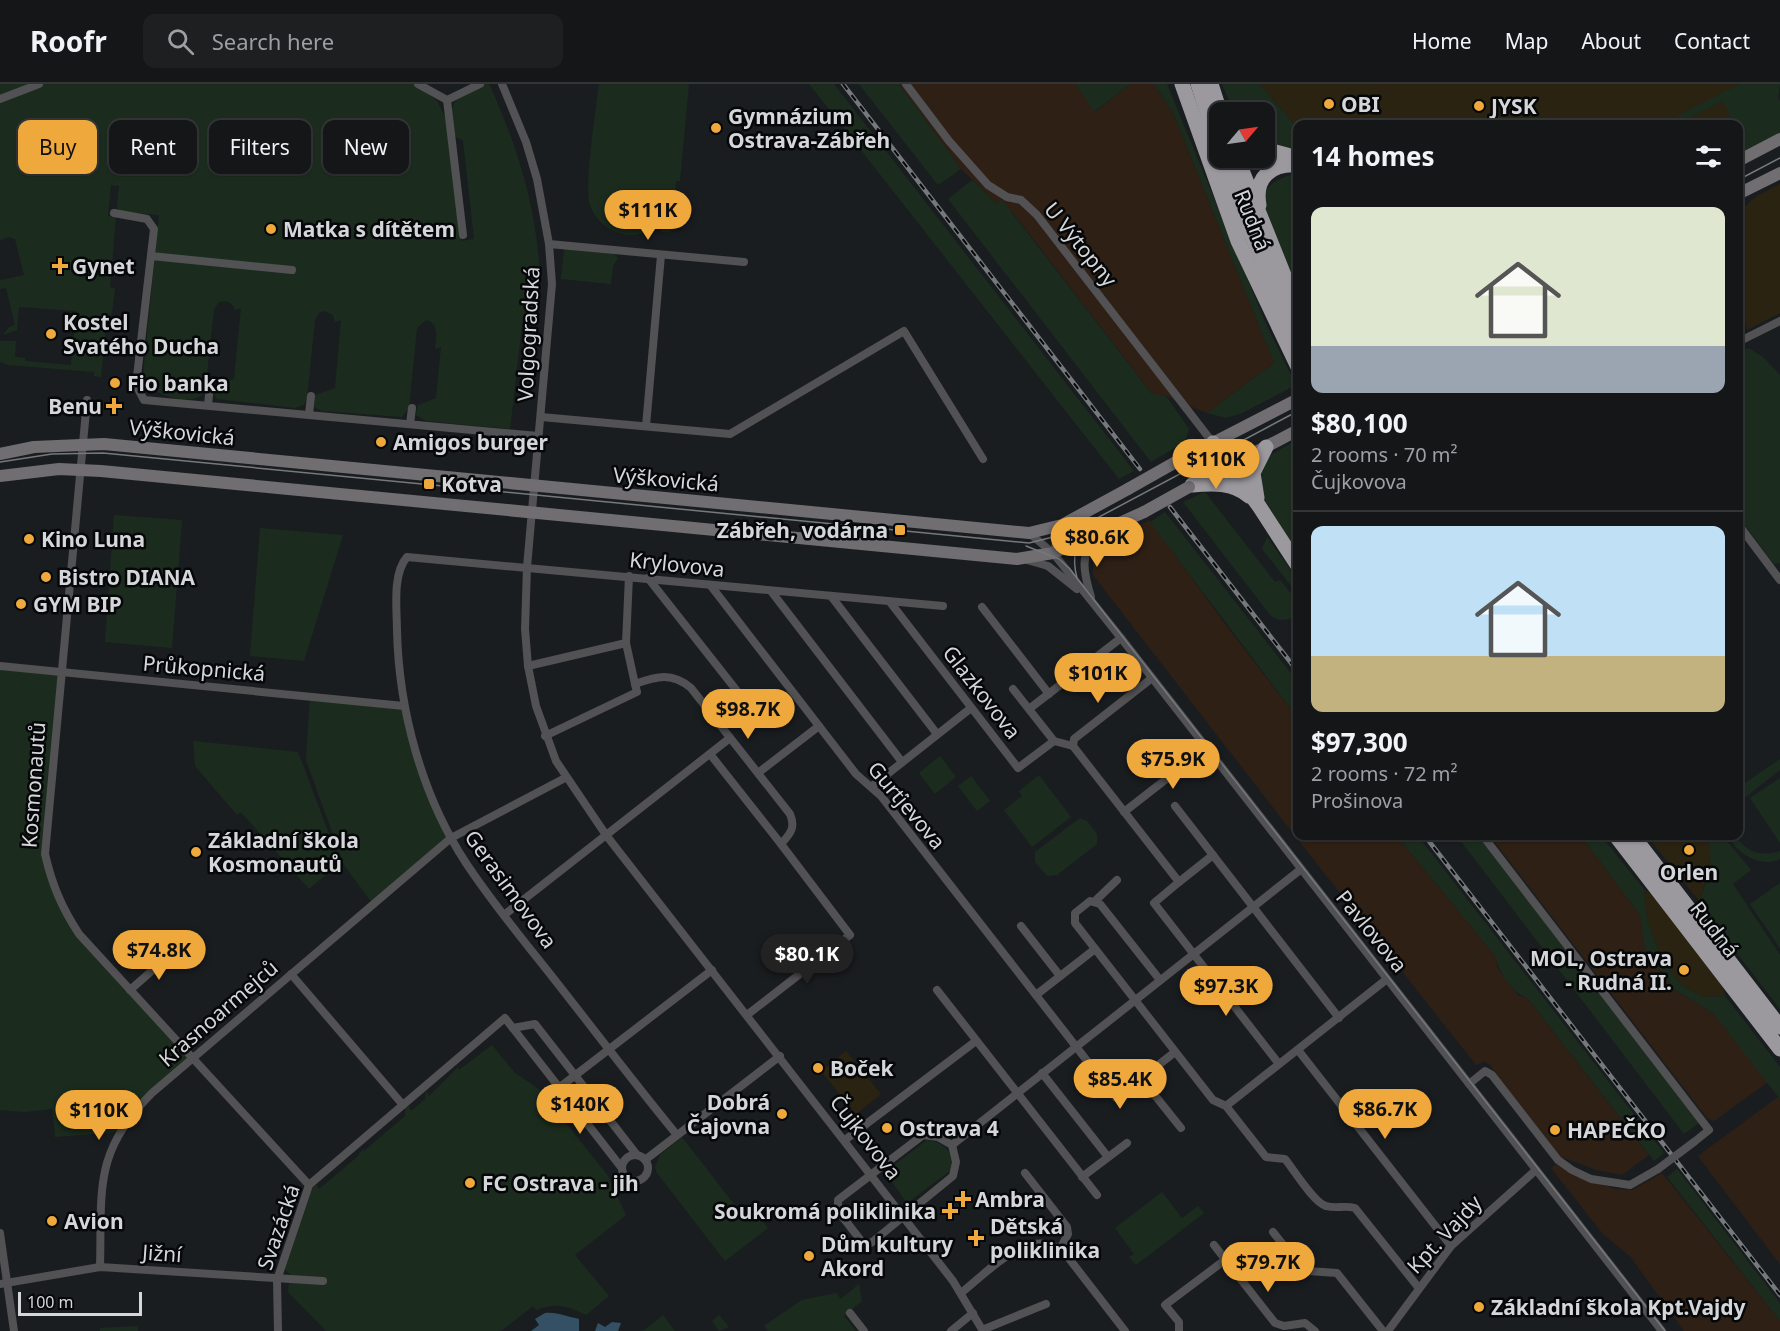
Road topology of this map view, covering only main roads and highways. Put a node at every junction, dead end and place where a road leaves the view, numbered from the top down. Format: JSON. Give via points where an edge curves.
{"nodes":[{"id":1,"x":1182,"y":84,"type":"edge"},
{"id":2,"x":1198,"y":84,"type":"edge"},
{"id":3,"x":1211,"y":84,"type":"edge"},
{"id":4,"x":1217,"y":102,"type":"edge"},
{"id":5,"x":1209,"y":117,"type":"edge"},
{"id":6,"x":1275,"y":152,"type":"edge"},
{"id":7,"x":1293,"y":157,"type":"edge"},
{"id":8,"x":1293,"y":165,"type":"edge"},
{"id":9,"x":1226,"y":168,"type":"edge"},
{"id":10,"x":1241,"y":168,"type":"edge"},
{"id":11,"x":1263,"y":226,"type":"junction"},
{"id":12,"x":1293,"y":298,"type":"edge"},
{"id":13,"x":1293,"y":324,"type":"edge"},
{"id":14,"x":1293,"y":356,"type":"edge"},
{"id":15,"x":1213,"y":443,"type":"road end"},
{"id":16,"x":1266,"y":447,"type":"road end"},
{"id":17,"x":1190,"y":486,"type":"road end"},
{"id":18,"x":1259,"y":506,"type":"junction"},
{"id":19,"x":1293,"y":558,"type":"edge"},
{"id":20,"x":1619,"y":840,"type":"edge"},
{"id":21,"x":1636,"y":840,"type":"edge"},
{"id":22,"x":1780,"y":1027,"type":"edge"},
{"id":23,"x":1780,"y":1049,"type":"edge"}],
"edges":[{"from":1,"to":14,"type":"highway","name":"Rudná","via":[[1238,241]]},
{"from":2,"to":5,"type":"highway"},
{"from":3,"to":4,"type":"highway"},
{"from":6,"to":7,"type":"highway"},
{"from":8,"to":11,"type":"highway","via":[[1268,171],[1260,181],[1257,197]]},
{"from":9,"to":13,"type":"highway","name":"Rudná"},
{"from":10,"to":11,"type":"highway"},
{"from":11,"to":12,"type":"highway"},
{"from":15,"to":18,"type":"highway"},
{"from":16,"to":18,"type":"highway","via":[[1253,473]]},
{"from":17,"to":18,"type":"highway","via":[[1213,483],[1235,487]]},
{"from":18,"to":19,"type":"highway"},
{"from":20,"to":23,"type":"highway","name":"Rudná"},
{"from":21,"to":22,"type":"highway","name":"Rudná"}]}
